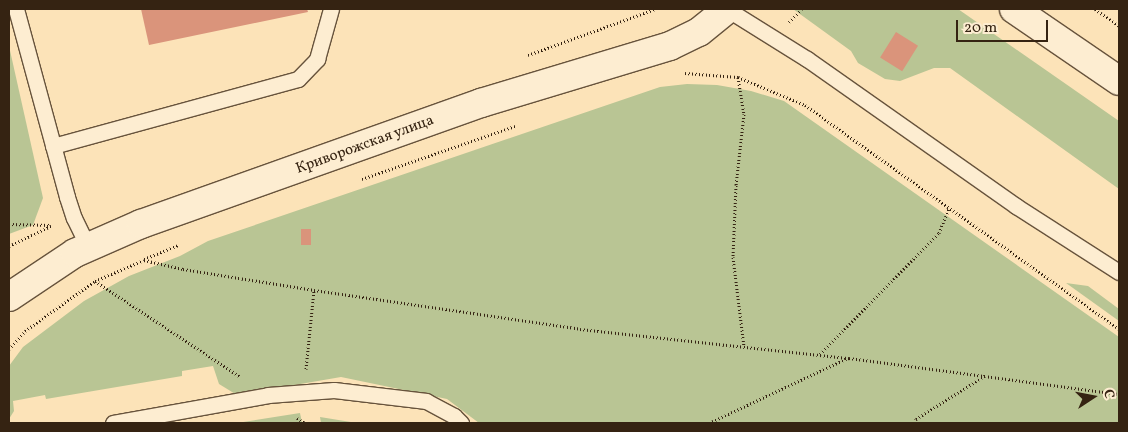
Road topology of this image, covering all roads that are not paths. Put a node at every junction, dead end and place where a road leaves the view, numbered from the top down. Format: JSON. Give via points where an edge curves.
{"nodes":[{"id":1,"x":16,"y":9,"type":"edge"},
{"id":2,"x":331,"y":9,"type":"edge"},
{"id":3,"x":727,"y":9,"type":"edge"},
{"id":4,"x":1014,"y":9,"type":"edge"},
{"id":5,"x":1119,"y":81,"type":"edge"},
{"id":6,"x":54,"y":146,"type":"junction"},
{"id":7,"x":88,"y":247,"type":"junction"},
{"id":8,"x":1119,"y":272,"type":"edge"},
{"id":9,"x":9,"y":297,"type":"edge"},
{"id":10,"x":113,"y":423,"type":"edge"},
{"id":11,"x":461,"y":423,"type":"edge"}],
"edges":[{"from":1,"to":6,"type":"lane"},
{"from":2,"to":6,"type":"lane","via":[[318,59],[298,80]]},
{"from":3,"to":7,"type":"street","name":"Криворожская улица","via":[[699,32],[670,46],[481,103],[141,224]]},
{"from":3,"to":8,"type":"lane","via":[[807,59],[1016,206]]},
{"from":4,"to":5,"type":"street"},
{"from":6,"to":7,"type":"lane","via":[[74,218]]},
{"from":7,"to":9,"type":"street","name":"Криворожская улица"},
{"from":10,"to":11,"type":"lane","via":[[268,395],[334,390],[426,402]]}]}
